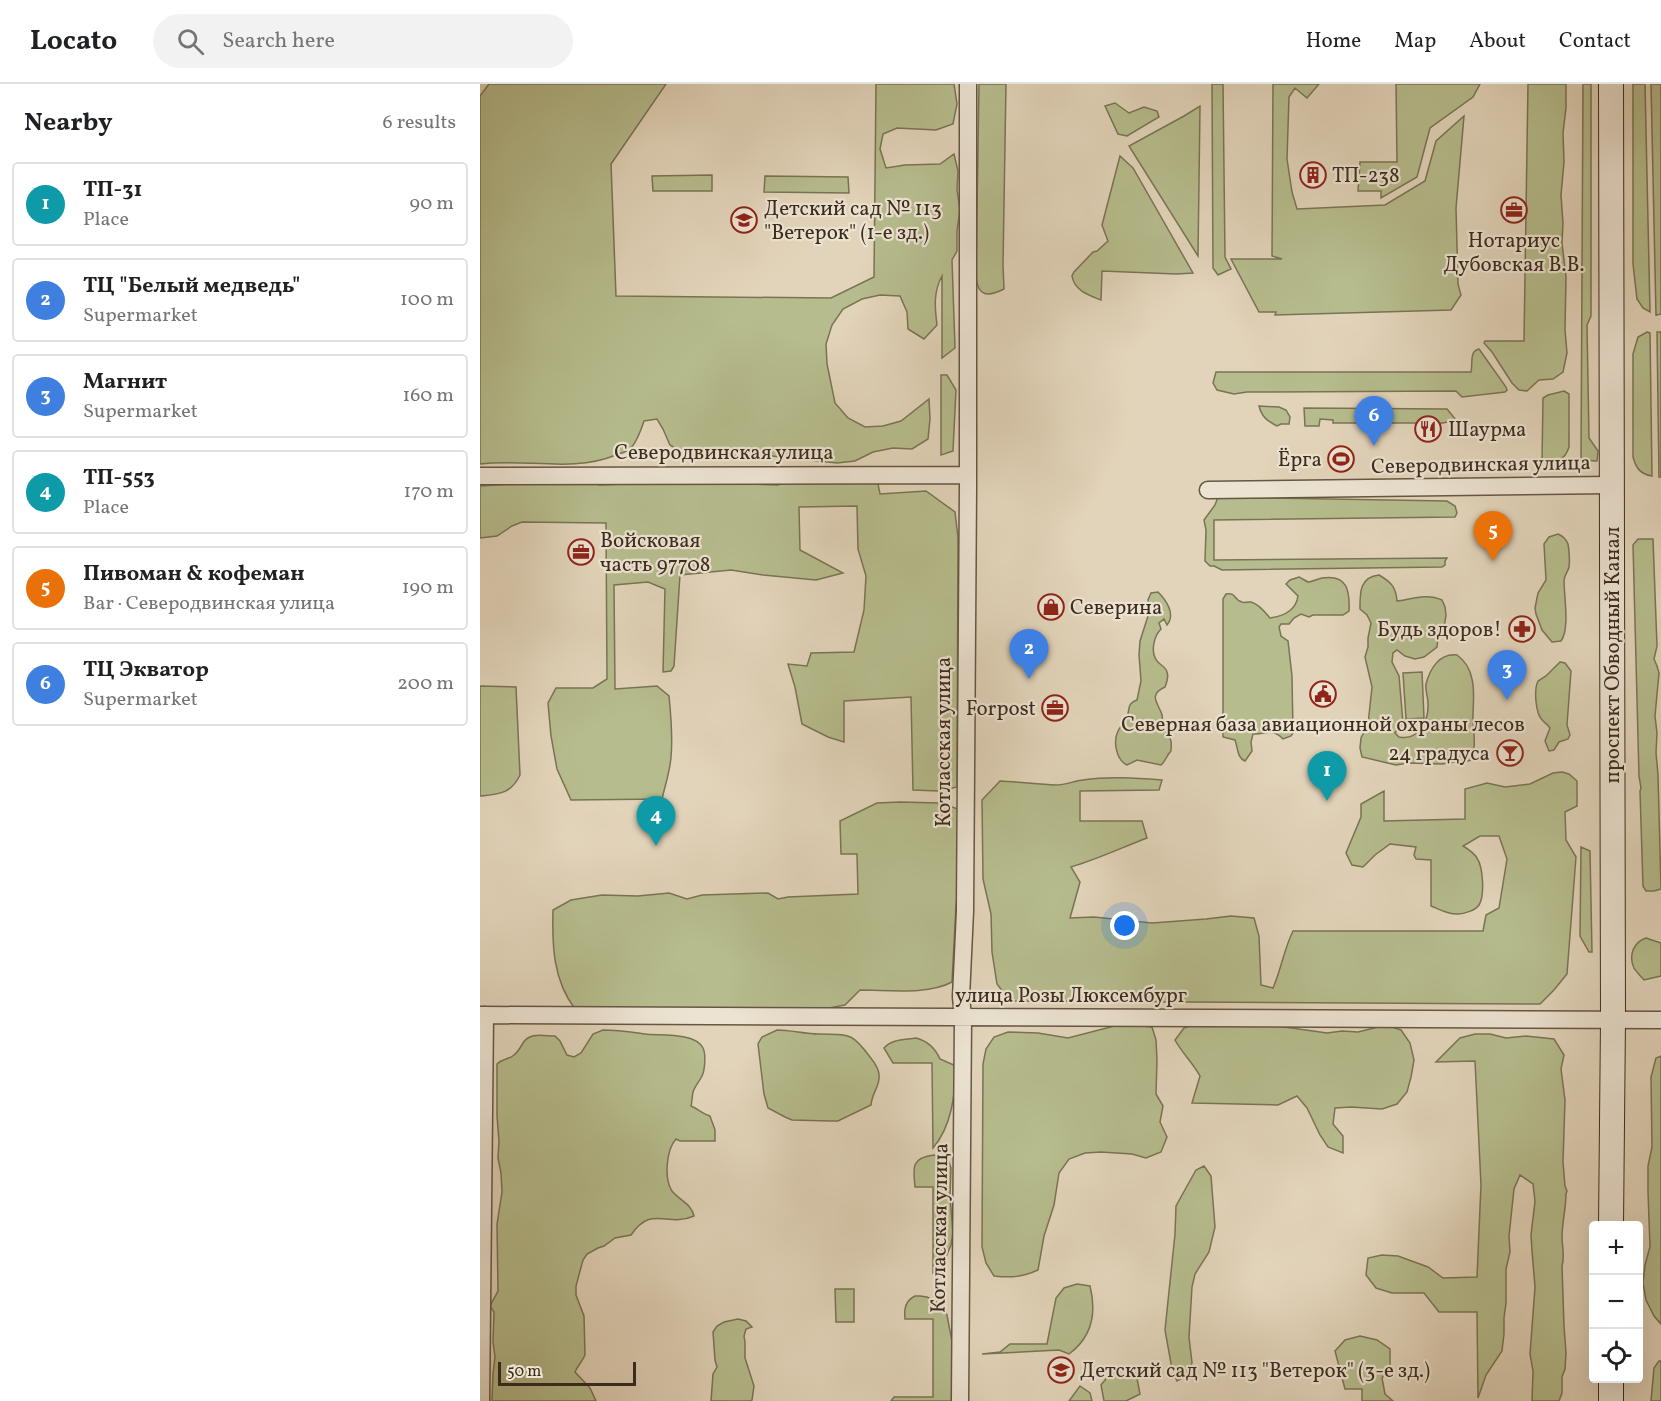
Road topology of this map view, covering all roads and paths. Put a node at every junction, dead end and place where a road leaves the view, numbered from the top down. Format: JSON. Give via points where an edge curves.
{"nodes":[{"id":1,"x":968,"y":84,"type":"edge"},
{"id":2,"x":1611,"y":84,"type":"edge"},
{"id":3,"x":968,"y":475,"type":"junction"},
{"id":4,"x":480,"y":476,"type":"edge"},
{"id":5,"x":1611,"y":485,"type":"junction"},
{"id":6,"x":1208,"y":490,"type":"dead end"},
{"id":7,"x":483,"y":1015,"type":"edge"},
{"id":8,"x":963,"y":1017,"type":"junction"},
{"id":9,"x":1613,"y":1020,"type":"junction"},
{"id":10,"x":1661,"y":1020,"type":"edge"},
{"id":11,"x":1611,"y":1221,"type":"edge"},
{"id":12,"x":1611,"y":1383,"type":"edge"},
{"id":13,"x":481,"y":1401,"type":"edge"},
{"id":14,"x":960,"y":1401,"type":"edge"},
{"id":15,"x":1611,"y":1401,"type":"edge"}],
"edges":[{"from":1,"to":3,"type":"street","name":"Котласская улица"},
{"from":2,"to":5,"type":"main road","name":"проспект Обводный Канал"},
{"from":3,"to":4,"type":"street","name":"Северодвинская улица"},
{"from":3,"to":8,"type":"street","name":"Котласская улица"},
{"from":5,"to":6,"type":"street","name":"Северодвинская улица"},
{"from":5,"to":9,"type":"main road","name":"проспект Обводный Канал"},
{"from":7,"to":8,"type":"street","name":"улица Розы Люксембург"},
{"from":7,"to":13,"type":"street"},
{"from":8,"to":9,"type":"street","name":"улица Розы Люксембург"},
{"from":8,"to":14,"type":"street","name":"Котласская улица"},
{"from":9,"to":10,"type":"street","name":"улица Розы Люксембург"},
{"from":9,"to":11,"type":"main road","name":"проспект Обводный Канал"},
{"from":12,"to":15,"type":"main road"}]}
